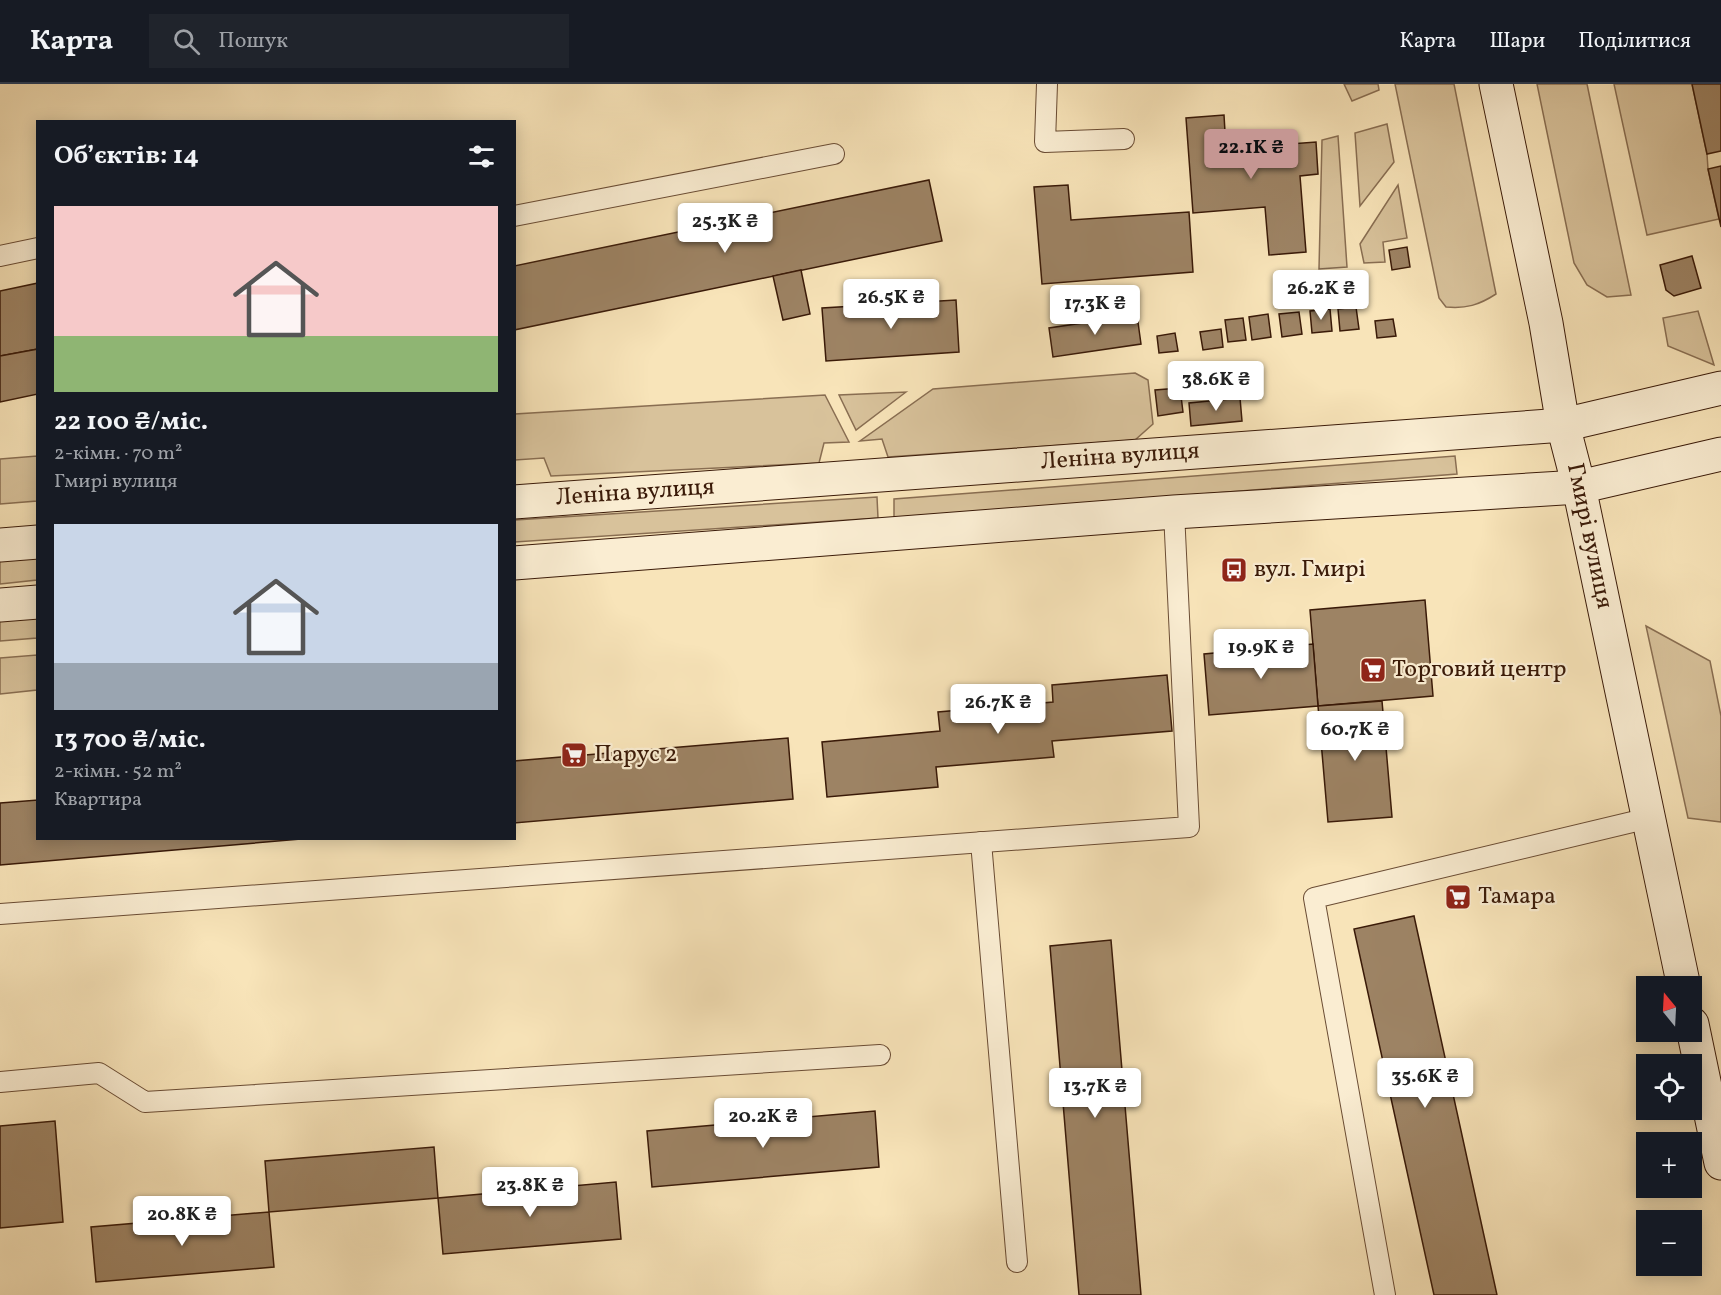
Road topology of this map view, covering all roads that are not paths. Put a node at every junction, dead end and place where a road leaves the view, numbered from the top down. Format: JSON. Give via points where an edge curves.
{"nodes":[{"id":1,"x":1047,"y":84,"type":"edge"},
{"id":2,"x":1496,"y":84,"type":"edge"},
{"id":3,"x":1124,"y":139,"type":"dead end"},
{"id":4,"x":834,"y":154,"type":"dead end"},
{"id":5,"x":516,"y":216,"type":"edge"},
{"id":6,"x":36,"y":248,"type":"edge"},
{"id":7,"x":0,"y":256,"type":"edge"},
{"id":8,"x":1721,"y":388,"type":"edge"},
{"id":9,"x":1563,"y":425,"type":"junction"},
{"id":10,"x":1721,"y":454,"type":"edge"},
{"id":11,"x":1579,"y":487,"type":"junction"},
{"id":12,"x":516,"y":502,"type":"edge"},
{"id":13,"x":1174,"y":512,"type":"junction"},
{"id":14,"x":36,"y":542,"type":"edge"},
{"id":15,"x":0,"y":545,"type":"edge"},
{"id":16,"x":516,"y":563,"type":"edge"},
{"id":17,"x":36,"y":602,"type":"edge"},
{"id":18,"x":0,"y":605,"type":"edge"},
{"id":19,"x":1649,"y":818,"type":"junction"},
{"id":20,"x":981,"y":842,"type":"junction"},
{"id":21,"x":0,"y":914,"type":"edge"},
{"id":22,"x":1682,"y":976,"type":"edge"},
{"id":23,"x":1696,"y":1042,"type":"edge"},
{"id":24,"x":880,"y":1055,"type":"dead end"},
{"id":25,"x":0,"y":1083,"type":"edge"},
{"id":26,"x":1721,"y":1163,"type":"edge"},
{"id":27,"x":1017,"y":1262,"type":"dead end"},
{"id":28,"x":1385,"y":1295,"type":"edge"}],
"edges":[{"from":1,"to":3,"type":"lane","via":[[1046,142]]},
{"from":2,"to":9,"type":"street","name":"Гмирі вулиця","via":[[1546,322]]},
{"from":4,"to":5,"type":"lane"},
{"from":6,"to":7,"type":"lane"},
{"from":8,"to":9,"type":"street","name":"Леніна вулиця"},
{"from":9,"to":11,"type":"street","name":"Гмирі вулиця"},
{"from":9,"to":12,"type":"street","name":"Леніна вулиця"},
{"from":10,"to":11,"type":"street"},
{"from":11,"to":13,"type":"street"},
{"from":11,"to":19,"type":"street","name":"Гмирі вулиця"},
{"from":13,"to":16,"type":"street"},
{"from":13,"to":20,"type":"lane","via":[[1189,827]]},
{"from":14,"to":15,"type":"street"},
{"from":17,"to":18,"type":"street"},
{"from":19,"to":22,"type":"street","name":"Гмирі вулиця"},
{"from":19,"to":28,"type":"lane","via":[[1314,898]]},
{"from":20,"to":21,"type":"lane"},
{"from":20,"to":27,"type":"lane"},
{"from":23,"to":26,"type":"street"},
{"from":24,"to":25,"type":"lane","via":[[145,1102],[99,1073]]}]}
